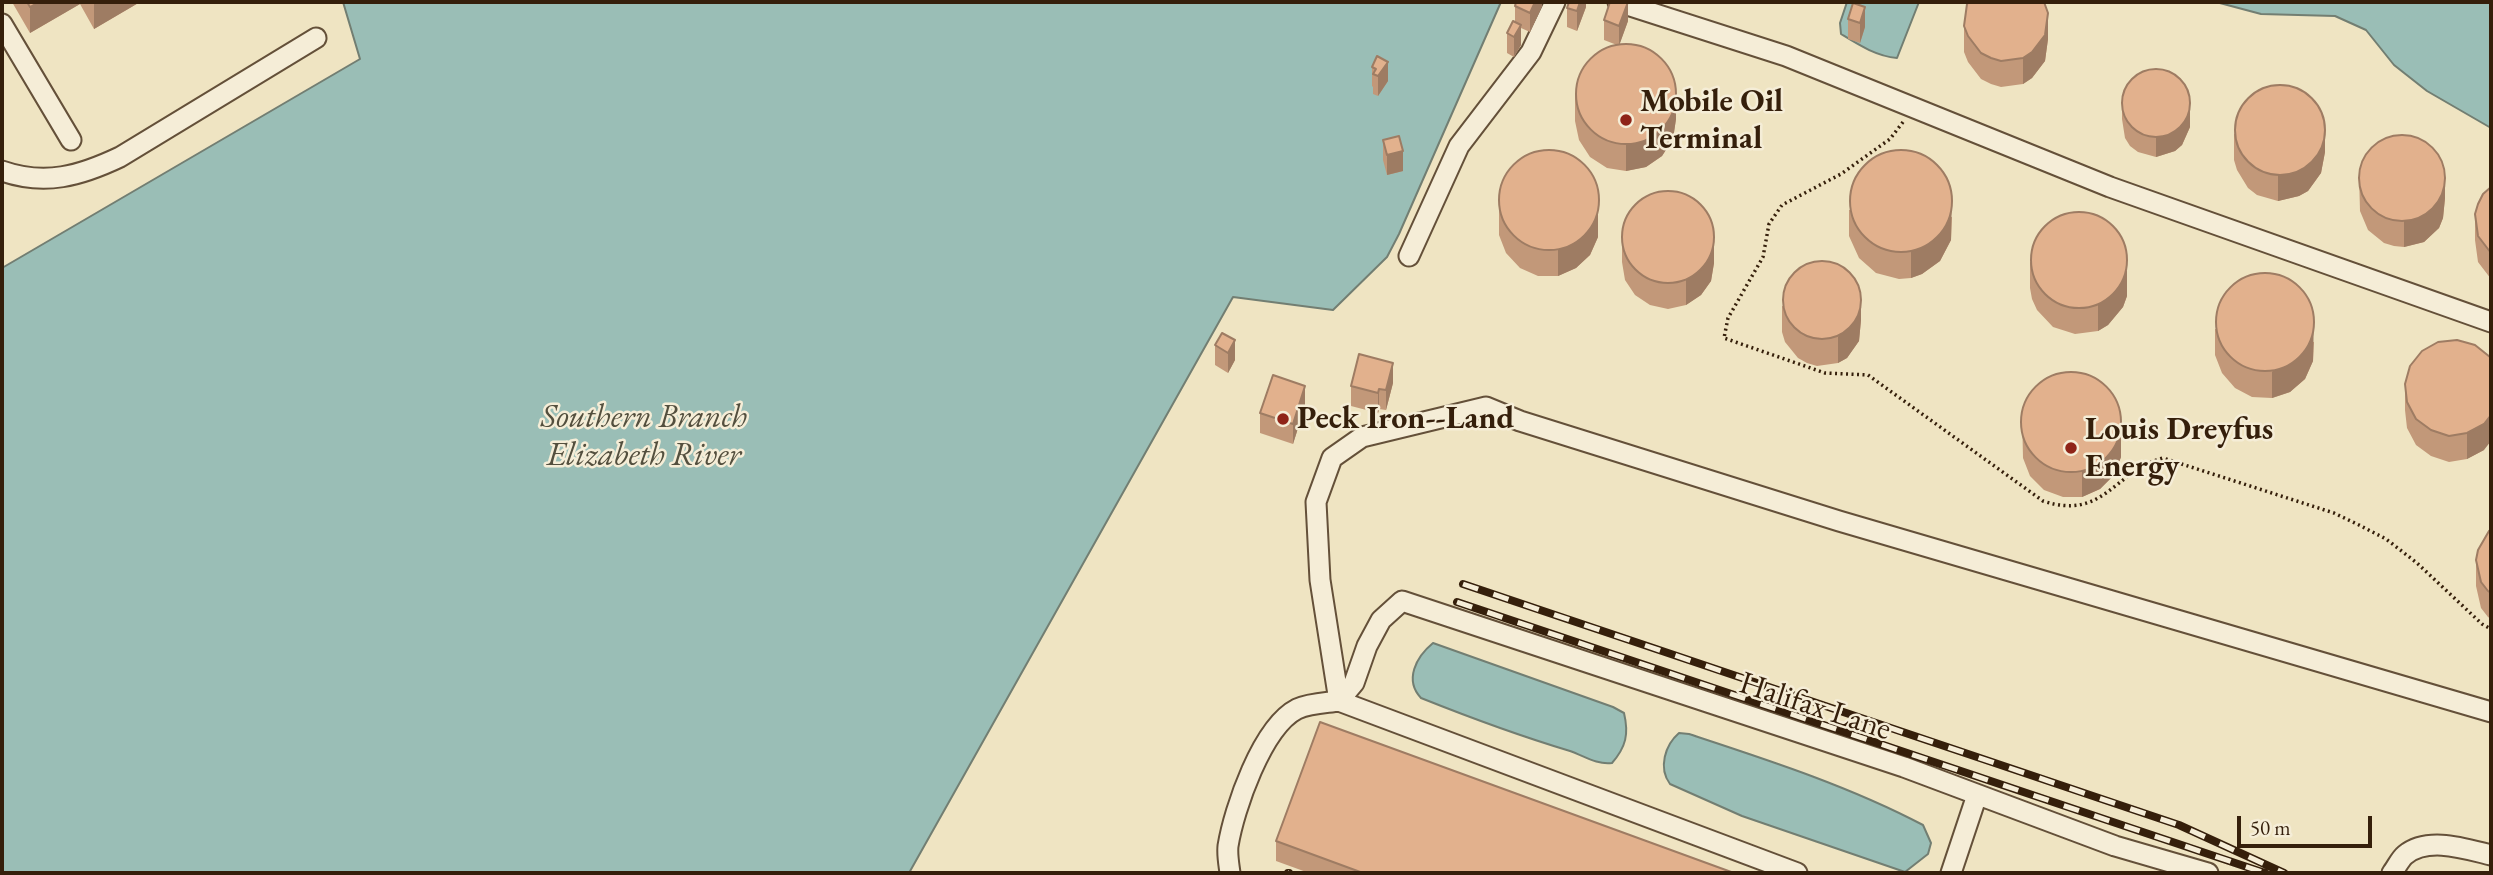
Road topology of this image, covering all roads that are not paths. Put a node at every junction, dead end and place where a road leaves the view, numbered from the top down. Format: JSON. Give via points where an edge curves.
{"nodes":[{"id":1,"x":1555,"y":2,"type":"edge"},
{"id":2,"x":1618,"y":2,"type":"edge"},
{"id":3,"x":2,"y":24,"type":"edge"},
{"id":4,"x":316,"y":38,"type":"dead end"},
{"id":5,"x":71,"y":140,"type":"dead end"},
{"id":6,"x":2,"y":171,"type":"edge"},
{"id":7,"x":1409,"y":256,"type":"dead end"},
{"id":8,"x":2491,"y":322,"type":"edge"},
{"id":9,"x":1339,"y":701,"type":"junction"},
{"id":10,"x":2491,"y":712,"type":"edge"},
{"id":11,"x":1977,"y":795,"type":"junction"},
{"id":12,"x":2491,"y":855,"type":"edge"},
{"id":13,"x":1230,"y":873,"type":"edge"},
{"id":14,"x":1797,"y":873,"type":"edge"},
{"id":15,"x":1951,"y":873,"type":"edge"},
{"id":16,"x":2208,"y":873,"type":"edge"},
{"id":17,"x":2392,"y":873,"type":"edge"}],
"edges":[{"from":1,"to":7,"type":"street","via":[[1531,52],[1449,163]]},
{"from":2,"to":8,"type":"street","via":[[1786,56],[2110,187]]},
{"from":3,"to":5,"type":"street"},
{"from":4,"to":6,"type":"street","via":[[98,168],[41,180]]},
{"from":9,"to":10,"type":"street","via":[[1320,580],[1316,502],[1332,458],[1362,437],[1486,408],[1839,521]]},
{"from":9,"to":11,"type":"street","name":"Halifax Lane","via":[[1354,683],[1381,620],[1402,601]]},
{"from":9,"to":13,"type":"street","via":[[1295,710],[1272,731],[1239,808],[1228,847]]},
{"from":9,"to":14,"type":"street"},
{"from":11,"to":15,"type":"street"},
{"from":11,"to":16,"type":"street","name":"Halifax Lane","via":[[2115,846]]},
{"from":12,"to":17,"type":"street","via":[[2449,845],[2424,847],[2406,854]]}]}
